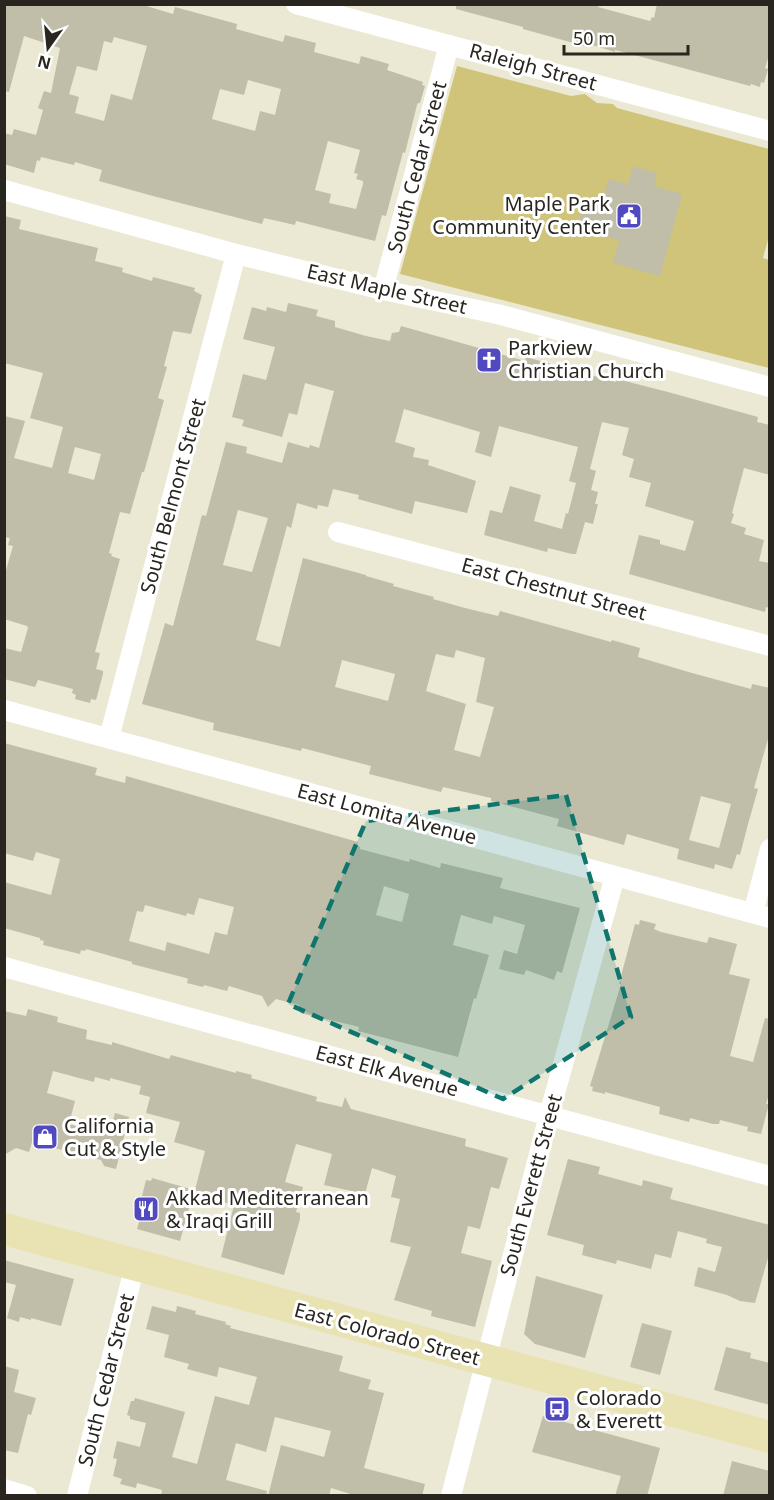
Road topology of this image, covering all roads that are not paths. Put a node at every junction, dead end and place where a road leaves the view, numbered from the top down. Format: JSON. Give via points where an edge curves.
{"nodes":[{"id":1,"x":296,"y":4,"type":"edge"},
{"id":2,"x":449,"y":45,"type":"junction"},
{"id":3,"x":770,"y":131,"type":"edge"},
{"id":4,"x":4,"y":190,"type":"edge"},
{"id":5,"x":236,"y":254,"type":"junction"},
{"id":6,"x":383,"y":290,"type":"junction"},
{"id":7,"x":770,"y":387,"type":"edge"},
{"id":8,"x":338,"y":532,"type":"dead end"},
{"id":9,"x":770,"y":646,"type":"edge"},
{"id":10,"x":4,"y":710,"type":"edge"},
{"id":11,"x":109,"y":738,"type":"junction"},
{"id":12,"x":770,"y":849,"type":"edge"},
{"id":13,"x":615,"y":876,"type":"junction"},
{"id":14,"x":761,"y":916,"type":"edge"},
{"id":15,"x":4,"y":968,"type":"edge"},
{"id":16,"x":549,"y":1115,"type":"junction"},
{"id":17,"x":770,"y":1176,"type":"edge"},
{"id":18,"x":4,"y":1229,"type":"edge"},
{"id":19,"x":135,"y":1265,"type":"junction"},
{"id":20,"x":485,"y":1361,"type":"junction"},
{"id":21,"x":770,"y":1437,"type":"edge"},
{"id":22,"x":4,"y":1489,"type":"edge"},
{"id":23,"x":27,"y":1496,"type":"edge"},
{"id":24,"x":77,"y":1496,"type":"edge"},
{"id":25,"x":452,"y":1496,"type":"edge"}],
"edges":[{"from":1,"to":2,"type":"street","name":"Raleigh Street"},
{"from":2,"to":3,"type":"street","name":"Raleigh Street"},
{"from":2,"to":6,"type":"street","name":"South Cedar Street"},
{"from":4,"to":5,"type":"street","name":"East Maple Street"},
{"from":5,"to":6,"type":"street","name":"East Maple Street"},
{"from":5,"to":11,"type":"street","name":"South Belmont Street"},
{"from":6,"to":7,"type":"street","name":"East Maple Street","via":[[497,314]]},
{"from":8,"to":9,"type":"street","name":"East Chestnut Street"},
{"from":10,"to":11,"type":"street","name":"East Lomita Avenue"},
{"from":11,"to":13,"type":"street","name":"East Lomita Avenue"},
{"from":12,"to":14,"type":"street"},
{"from":13,"to":14,"type":"street","name":"East Lomita Avenue"},
{"from":13,"to":16,"type":"street","name":"South Everett Street"},
{"from":15,"to":16,"type":"street","name":"East Elk Avenue"},
{"from":16,"to":17,"type":"street","name":"East Elk Avenue"},
{"from":16,"to":20,"type":"street","name":"South Everett Street"},
{"from":18,"to":19,"type":"main road","name":"East Colorado Street"},
{"from":19,"to":20,"type":"main road","name":"East Colorado Street"},
{"from":19,"to":24,"type":"street","name":"South Cedar Street"},
{"from":20,"to":21,"type":"main road","name":"East Colorado Street"},
{"from":20,"to":25,"type":"street","name":"South Everett Street"},
{"from":22,"to":23,"type":"street"}]}
